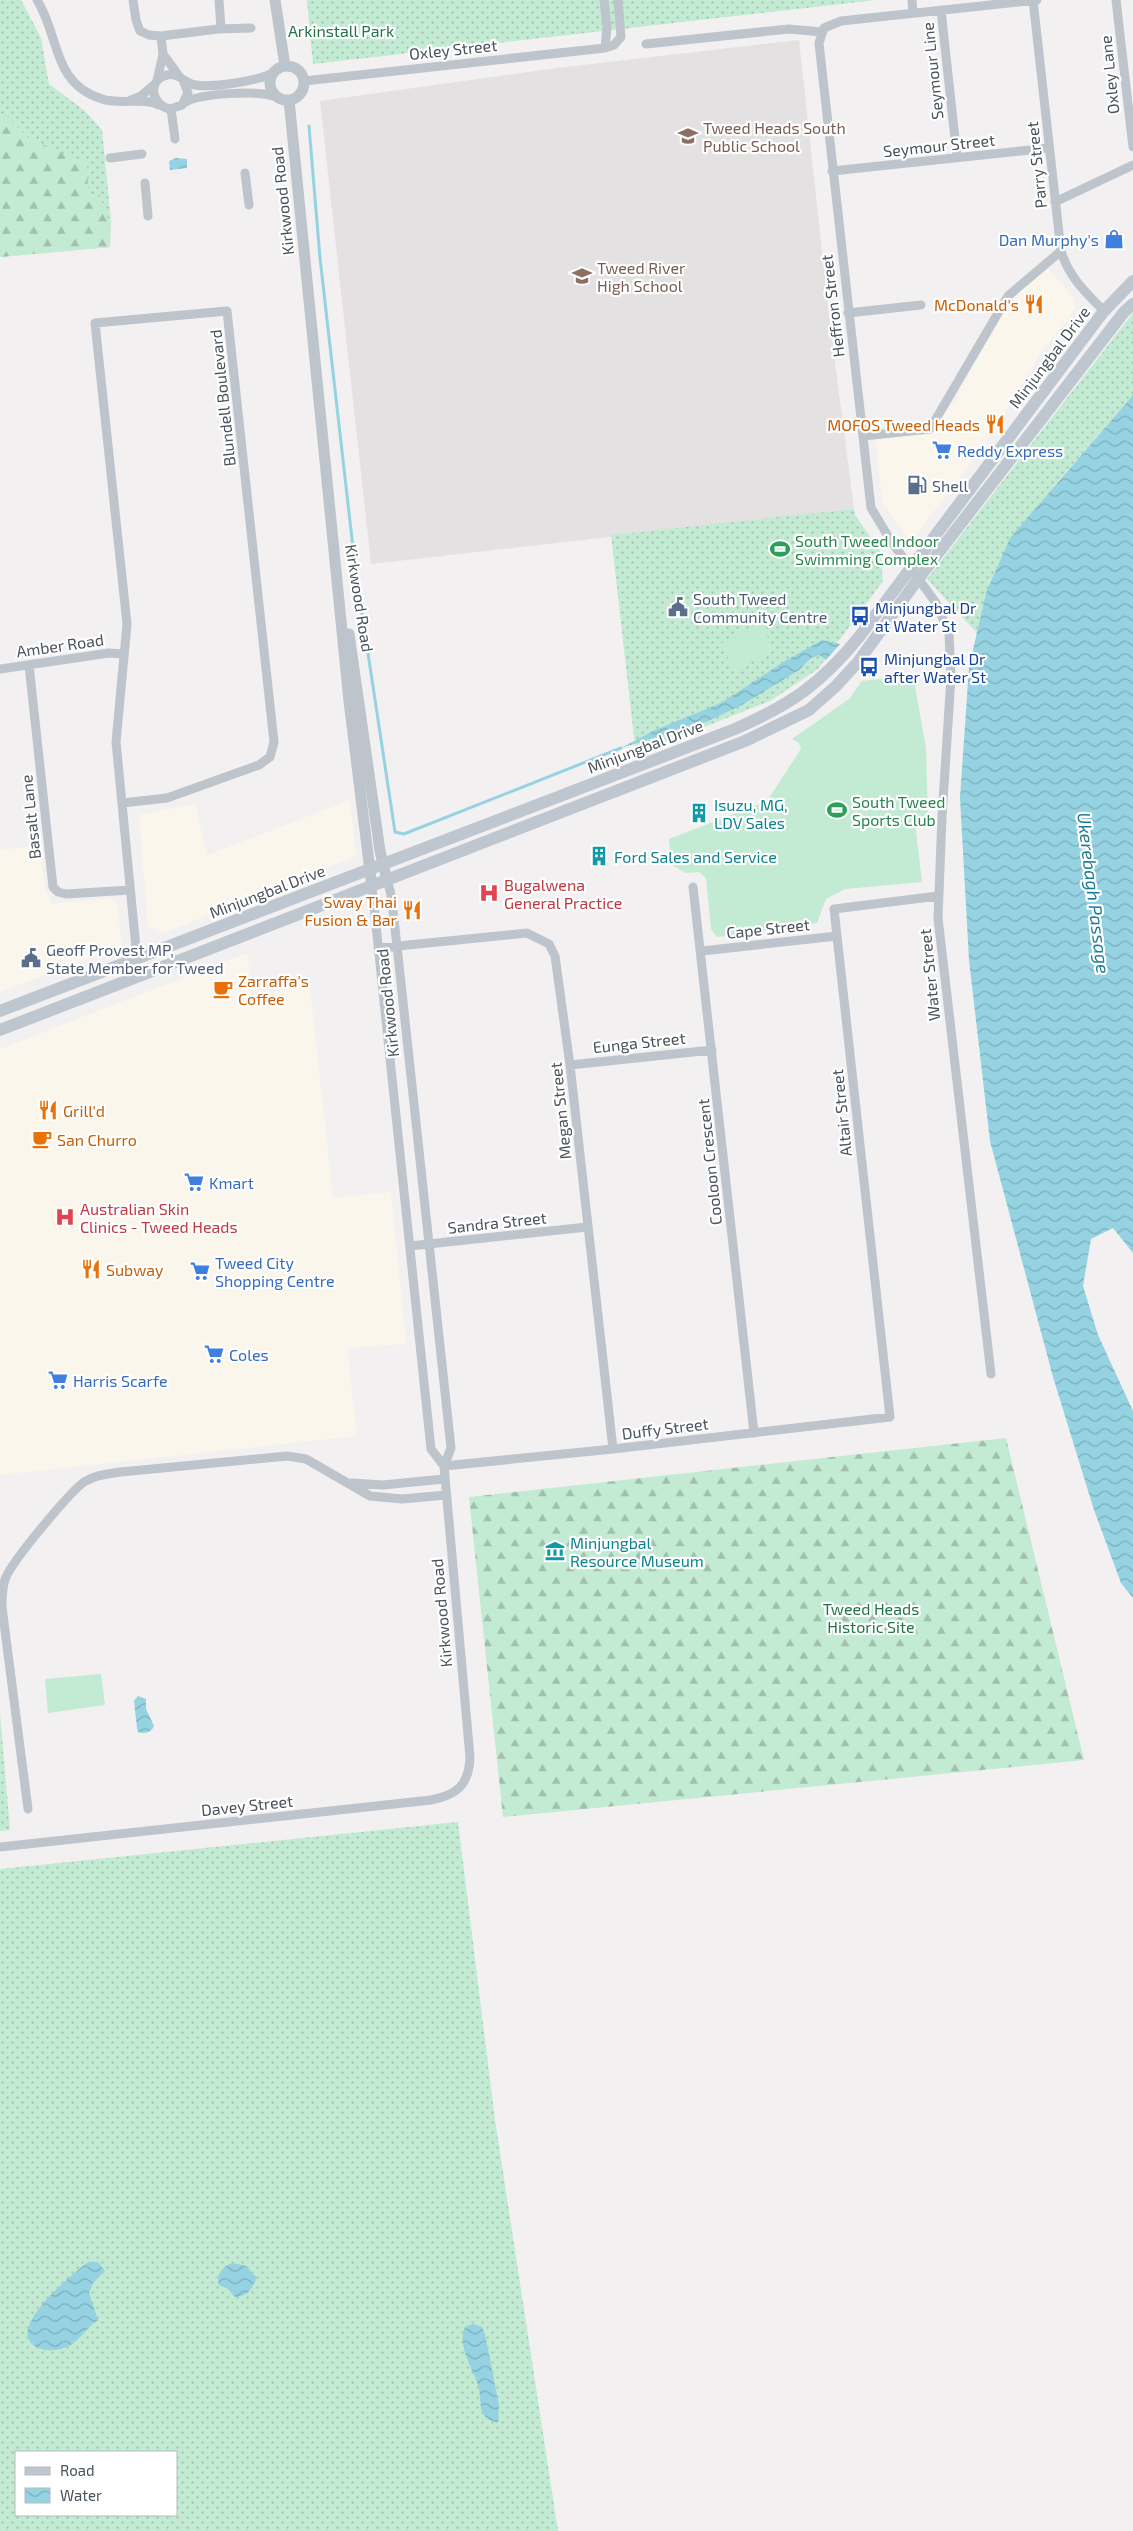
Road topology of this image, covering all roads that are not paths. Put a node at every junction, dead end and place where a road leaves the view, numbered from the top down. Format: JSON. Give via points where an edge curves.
{"nodes":[{"id":1,"x":37,"y":0,"type":"edge"},
{"id":2,"x":133,"y":0,"type":"edge"},
{"id":3,"x":219,"y":0,"type":"edge"},
{"id":4,"x":275,"y":0,"type":"edge"},
{"id":5,"x":604,"y":0,"type":"edge"},
{"id":6,"x":618,"y":0,"type":"edge"},
{"id":7,"x":912,"y":0,"type":"edge"},
{"id":8,"x":1033,"y":0,"type":"edge"},
{"id":9,"x":1037,"y":0,"type":"edge"},
{"id":10,"x":1116,"y":0,"type":"edge"},
{"id":11,"x":941,"y":10,"type":"junction"},
{"id":12,"x":913,"y":13,"type":"junction"},
{"id":13,"x":221,"y":28,"type":"junction"},
{"id":14,"x":251,"y":28,"type":"dead end"},
{"id":15,"x":822,"y":32,"type":"junction"},
{"id":16,"x":161,"y":36,"type":"junction"},
{"id":17,"x":646,"y":44,"type":"dead end"},
{"id":18,"x":605,"y":48,"type":"junction"},
{"id":19,"x":163,"y":54,"type":"junction"},
{"id":20,"x":285,"y":66,"type":"junction"},
{"id":21,"x":274,"y":72,"type":"junction"},
{"id":22,"x":182,"y":79,"type":"junction"},
{"id":23,"x":304,"y":81,"type":"junction"},
{"id":24,"x":156,"y":82,"type":"junction"},
{"id":25,"x":276,"y":96,"type":"junction"},
{"id":26,"x":289,"y":100,"type":"junction"},
{"id":27,"x":129,"y":102,"type":"junction"},
{"id":28,"x":182,"y":105,"type":"junction"},
{"id":29,"x":161,"y":107,"type":"junction"},
{"id":30,"x":171,"y":109,"type":"junction"},
{"id":31,"x":175,"y":139,"type":"dead end"},
{"id":32,"x":1133,"y":147,"type":"edge"},
{"id":33,"x":1048,"y":148,"type":"junction"},
{"id":34,"x":142,"y":154,"type":"dead end"},
{"id":35,"x":957,"y":157,"type":"junction"},
{"id":36,"x":110,"y":158,"type":"dead end"},
{"id":37,"x":1133,"y":165,"type":"edge"},
{"id":38,"x":832,"y":171,"type":"junction"},
{"id":39,"x":244,"y":174,"type":"dead end"},
{"id":40,"x":145,"y":183,"type":"dead end"},
{"id":41,"x":1055,"y":202,"type":"junction"},
{"id":42,"x":248,"y":205,"type":"dead end"},
{"id":43,"x":148,"y":216,"type":"dead end"},
{"id":44,"x":1061,"y":251,"type":"junction"},
{"id":45,"x":1133,"y":281,"type":"edge"},
{"id":46,"x":1133,"y":304,"type":"edge"},
{"id":47,"x":921,"y":305,"type":"dead end"},
{"id":48,"x":1104,"y":311,"type":"junction"},
{"id":49,"x":848,"y":313,"type":"junction"},
{"id":50,"x":863,"y":436,"type":"junction"},
{"id":51,"x":334,"y":538,"type":"junction"},
{"id":52,"x":910,"y":568,"type":"junction"},
{"id":53,"x":918,"y":579,"type":"junction"},
{"id":54,"x":124,"y":654,"type":"junction"},
{"id":55,"x":29,"y":664,"type":"junction"},
{"id":56,"x":0,"y":669,"type":"edge"},
{"id":57,"x":122,"y":803,"type":"junction"},
{"id":58,"x":382,"y":864,"type":"junction"},
{"id":59,"x":370,"y":870,"type":"junction"},
{"id":60,"x":387,"y":880,"type":"junction"},
{"id":61,"x":372,"y":887,"type":"junction"},
{"id":62,"x":693,"y":887,"type":"dead end"},
{"id":63,"x":130,"y":890,"type":"junction"},
{"id":64,"x":938,"y":896,"type":"junction"},
{"id":65,"x":837,"y":936,"type":"junction"},
{"id":66,"x":397,"y":946,"type":"junction"},
{"id":67,"x":378,"y":948,"type":"junction"},
{"id":68,"x":702,"y":950,"type":"junction"},
{"id":69,"x":137,"y":958,"type":"junction"},
{"id":70,"x":137,"y":978,"type":"junction"},
{"id":71,"x":0,"y":1010,"type":"edge"},
{"id":72,"x":0,"y":1030,"type":"edge"},
{"id":73,"x":712,"y":1050,"type":"junction"},
{"id":74,"x":570,"y":1064,"type":"junction"},
{"id":75,"x":587,"y":1227,"type":"junction"},
{"id":76,"x":429,"y":1244,"type":"junction"},
{"id":77,"x":410,"y":1246,"type":"junction"},
{"id":78,"x":991,"y":1374,"type":"dead end"},
{"id":79,"x":890,"y":1418,"type":"joint"},
{"id":80,"x":754,"y":1433,"type":"junction"},
{"id":81,"x":612,"y":1449,"type":"junction"},
{"id":82,"x":444,"y":1466,"type":"junction"},
{"id":83,"x":444,"y":1479,"type":"junction"},
{"id":84,"x":352,"y":1483,"type":"junction"},
{"id":85,"x":446,"y":1495,"type":"junction"},
{"id":86,"x":470,"y":1757,"type":"joint"},
{"id":87,"x":28,"y":1809,"type":"dead end"},
{"id":88,"x":0,"y":1847,"type":"edge"}],
"edges":[{"from":1,"to":27,"type":"street","via":[[52,30],[60,61],[71,79],[100,99]]},
{"from":2,"to":16,"type":"street","via":[[140,31]]},
{"from":3,"to":13,"type":"street"},
{"from":4,"to":20,"type":"street"},
{"from":5,"to":18,"type":"street"},
{"from":6,"to":18,"type":"street","via":[[621,37],[614,45]]},
{"from":7,"to":12,"type":"street"},
{"from":8,"to":9,"type":"street"},
{"from":8,"to":11,"type":"street"},
{"from":8,"to":33,"type":"street","name":"Parry Street"},
{"from":10,"to":32,"type":"street","name":"Oxley Lane"},
{"from":11,"to":12,"type":"street"},
{"from":11,"to":35,"type":"street","name":"Seymour Line"},
{"from":12,"to":15,"type":"street","via":[[835,22]]},
{"from":13,"to":14,"type":"street"},
{"from":13,"to":16,"type":"street"},
{"from":15,"to":17,"type":"street","via":[[790,29]]},
{"from":15,"to":38,"type":"street","name":"Heffron Street","via":[[818,52]]},
{"from":16,"to":19,"type":"street"},
{"from":18,"to":23,"type":"street","name":"Oxley Street"},
{"from":19,"to":22,"type":"street"},
{"from":19,"to":24,"type":"street"},
{"from":20,"to":21,"type":"street"},
{"from":20,"to":23,"type":"street","via":[[300,71]]},
{"from":21,"to":22,"type":"street","via":[[258,80],[204,86]]},
{"from":21,"to":25,"type":"street","via":[[270,85]]},
{"from":22,"to":24,"type":"street","via":[[168,75]]},
{"from":22,"to":28,"type":"street","via":[[188,93]]},
{"from":23,"to":26,"type":"street","via":[[299,95]]},
{"from":24,"to":27,"type":"street"},
{"from":24,"to":29,"type":"street","via":[[154,97]]},
{"from":25,"to":26,"type":"street"},
{"from":25,"to":28,"type":"street","via":[[259,92],[195,98]]},
{"from":26,"to":51,"type":"street","name":"Kirkwood Road"},
{"from":27,"to":29,"type":"street","via":[[152,102]]},
{"from":28,"to":30,"type":"street"},
{"from":29,"to":30,"type":"street"},
{"from":30,"to":31,"type":"street"},
{"from":33,"to":35,"type":"street","name":"Seymour Street"},
{"from":33,"to":41,"type":"street","name":"Parry Street"},
{"from":34,"to":36,"type":"street"},
{"from":35,"to":38,"type":"street","name":"Seymour Street"},
{"from":37,"to":41,"type":"street"},
{"from":38,"to":49,"type":"street","name":"Heffron Street"},
{"from":39,"to":42,"type":"street"},
{"from":40,"to":43,"type":"street"},
{"from":41,"to":44,"type":"street","name":"Parry Street"},
{"from":44,"to":48,"type":"street","name":"Parry Street","via":[[1066,268],[1076,283]]},
{"from":44,"to":50,"type":"street","via":[[1008,296],[930,429]]},
{"from":45,"to":48,"type":"main road","name":"Minjungbal Drive"},
{"from":46,"to":53,"type":"main road","name":"Minjungbal Drive"},
{"from":47,"to":49,"type":"street"},
{"from":48,"to":52,"type":"main road","name":"Minjungbal Drive"},
{"from":49,"to":50,"type":"street","name":"Heffron Street"},
{"from":50,"to":52,"type":"street","name":"Heffron Street","via":[[873,514]]},
{"from":51,"to":58,"type":"street","name":"Kirkwood Road"},
{"from":51,"to":59,"type":"street","name":"Kirkwood Road","via":[[349,701]]},
{"from":52,"to":53,"type":"street","name":"Heffron Street"},
{"from":52,"to":58,"type":"main road","name":"Minjungbal Drive","via":[[838,663],[806,691],[773,712],[726,733]]},
{"from":53,"to":60,"type":"main road","name":"Minjungbal Drive","via":[[853,668],[808,710],[745,741]]},
{"from":53,"to":64,"type":"street","name":"Water Street","via":[[944,618],[951,657]]},
{"from":54,"to":55,"type":"street","name":"Amber Road","via":[[109,653]]},
{"from":54,"to":57,"type":"street","name":"Blundell Boulevard","via":[[116,742]]},
{"from":54,"to":57,"type":"street","name":"Blundell Boulevard","via":[[127,624],[95,324],[227,310],[274,742],[270,757],[259,765],[168,798]]},
{"from":55,"to":56,"type":"street","name":"Amber Road"},
{"from":55,"to":63,"type":"street","name":"Basalt Lane","via":[[53,887],[61,893]]},
{"from":57,"to":63,"type":"street","name":"Blundell Boulevard"},
{"from":58,"to":59,"type":"main road","name":"Minjungbal Drive"},
{"from":58,"to":60,"type":"street","name":"Kirkwood Road"},
{"from":59,"to":61,"type":"street","name":"Kirkwood Road"},
{"from":59,"to":69,"type":"main road","name":"Minjungbal Drive"},
{"from":60,"to":61,"type":"main road","name":"Minjungbal Drive"},
{"from":60,"to":66,"type":"street","name":"Kirkwood Road"},
{"from":61,"to":67,"type":"street","name":"Kirkwood Road"},
{"from":61,"to":70,"type":"main road","name":"Minjungbal Drive"},
{"from":62,"to":68,"type":"street","name":"Cooloon Crescent"},
{"from":63,"to":69,"type":"street","name":"Blundell Boulevard"},
{"from":64,"to":65,"type":"street","name":"Altair Street","via":[[834,909]]},
{"from":64,"to":78,"type":"street","name":"Water Street","via":[[942,961]]},
{"from":65,"to":68,"type":"street","name":"Cape Street"},
{"from":65,"to":79,"type":"street","name":"Altair Street"},
{"from":66,"to":67,"type":"street","name":"Megan Street"},
{"from":66,"to":74,"type":"street","name":"Megan Street","via":[[527,933],[541,938],[549,944],[555,956]]},
{"from":66,"to":76,"type":"street","name":"Kirkwood Road"},
{"from":67,"to":77,"type":"street","name":"Kirkwood Road"},
{"from":68,"to":73,"type":"street","name":"Cooloon Crescent"},
{"from":69,"to":70,"type":"main road"},
{"from":69,"to":71,"type":"main road","name":"Minjungbal Drive"},
{"from":70,"to":72,"type":"main road","name":"Minjungbal Drive"},
{"from":73,"to":74,"type":"street","name":"Eunga Street"},
{"from":73,"to":80,"type":"street","name":"Cooloon Crescent"},
{"from":74,"to":75,"type":"street","name":"Megan Street"},
{"from":75,"to":76,"type":"street","name":"Sandra Street"},
{"from":75,"to":81,"type":"street","name":"Megan Street"},
{"from":76,"to":77,"type":"street","name":"Sandra Street"},
{"from":76,"to":82,"type":"street","name":"Kirkwood Road","via":[[451,1448]]},
{"from":77,"to":82,"type":"street","name":"Kirkwood Road","via":[[432,1449]]},
{"from":79,"to":80,"type":"street","name":"Duffy Street"},
{"from":80,"to":81,"type":"street","name":"Duffy Street"},
{"from":81,"to":82,"type":"street","name":"Duffy Street"},
{"from":82,"to":83,"type":"street","name":"Kirkwood Road"},
{"from":83,"to":84,"type":"street","via":[[383,1485]]},
{"from":83,"to":85,"type":"street","name":"Kirkwood Road"},
{"from":84,"to":85,"type":"street","via":[[365,1493],[383,1498]]},
{"from":84,"to":87,"type":"street","via":[[306,1459],[288,1456],[98,1476],[69,1496],[15,1563],[6,1576],[2,1592]]},
{"from":85,"to":86,"type":"street","name":"Kirkwood Road"},
{"from":86,"to":88,"type":"street","name":"Davey Street","via":[[468,1777],[463,1787],[454,1794],[431,1800]]}]}
